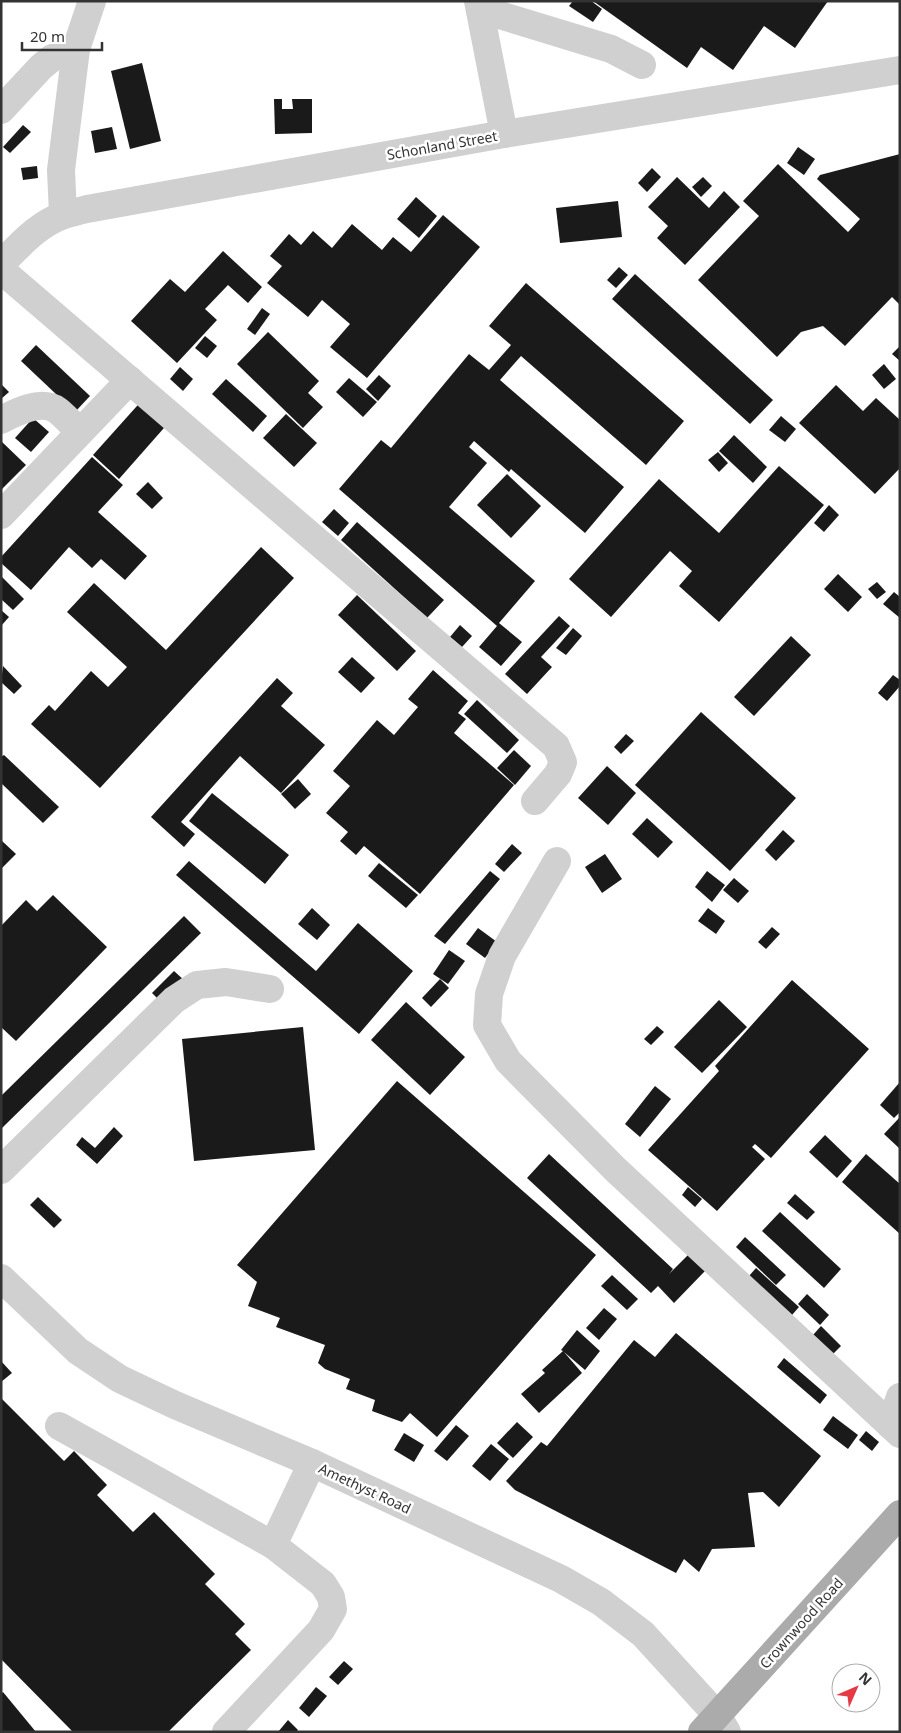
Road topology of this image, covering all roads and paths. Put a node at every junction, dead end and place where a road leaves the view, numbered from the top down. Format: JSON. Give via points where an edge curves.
{"nodes":[{"id":1,"x":92,"y":1,"type":"edge"},
{"id":2,"x":479,"y":5,"type":"edge"},
{"id":3,"x":76,"y":49,"type":"junction"},
{"id":4,"x":642,"y":65,"type":"dead end"},
{"id":5,"x":900,"y":70,"type":"edge"},
{"id":6,"x":1,"y":110,"type":"edge"},
{"id":7,"x":504,"y":134,"type":"junction"},
{"id":8,"x":63,"y":216,"type":"junction"},
{"id":9,"x":1,"y":264,"type":"edge"},
{"id":10,"x":1,"y":270,"type":"edge"},
{"id":11,"x":130,"y":380,"type":"junction"},
{"id":12,"x":1,"y":420,"type":"edge"},
{"id":13,"x":80,"y":431,"type":"junction"},
{"id":14,"x":1,"y":514,"type":"edge"},
{"id":15,"x":535,"y":801,"type":"dead end"},
{"id":16,"x":557,"y":861,"type":"dead end"},
{"id":17,"x":270,"y":989,"type":"dead end"},
{"id":18,"x":1,"y":1170,"type":"edge"},
{"id":19,"x":1,"y":1278,"type":"edge"},
{"id":20,"x":900,"y":1397,"type":"edge"},
{"id":21,"x":59,"y":1426,"type":"dead end"},
{"id":22,"x":895,"y":1430,"type":"edge"},
{"id":23,"x":312,"y":1464,"type":"junction"},
{"id":24,"x":900,"y":1514,"type":"edge"},
{"id":25,"x":273,"y":1545,"type":"junction"},
{"id":26,"x":715,"y":1726,"type":"edge"},
{"id":27,"x":226,"y":1732,"type":"edge"}],
"edges":[{"from":1,"to":3,"type":"street"},
{"from":2,"to":4,"type":"street","via":[[611,49]]},
{"from":2,"to":7,"type":"street"},
{"from":3,"to":6,"type":"street","via":[[52,58],[40,67]]},
{"from":3,"to":8,"type":"street","via":[[61,170]]},
{"from":5,"to":7,"type":"street","name":"Schonland Street"},
{"from":7,"to":8,"type":"street","name":"Schonland Street"},
{"from":8,"to":9,"type":"street","name":"Schonland Street","via":[[33,233]]},
{"from":10,"to":11,"type":"street"},
{"from":11,"to":13,"type":"street"},
{"from":11,"to":15,"type":"street","via":[[556,746],[563,762],[558,774]]},
{"from":12,"to":13,"type":"street","via":[[37,406],[55,409]]},
{"from":13,"to":14,"type":"street"},
{"from":16,"to":22,"type":"street","via":[[502,956],[489,994],[487,1025],[508,1061],[616,1170]]},
{"from":17,"to":18,"type":"street","via":[[226,982],[197,984],[174,1000]]},
{"from":19,"to":23,"type":"street","name":"Amethyst Road","via":[[78,1351],[112,1374]]},
{"from":20,"to":22,"type":"street"},
{"from":21,"to":25,"type":"street"},
{"from":23,"to":25,"type":"street"},
{"from":23,"to":26,"type":"street","name":"Amethyst Road","via":[[561,1579],[601,1602],[643,1634]]},
{"from":24,"to":26,"type":"main road","name":"Crownwood Road"},
{"from":25,"to":27,"type":"street","via":[[323,1584],[332,1598],[333,1609],[321,1630]]}]}
